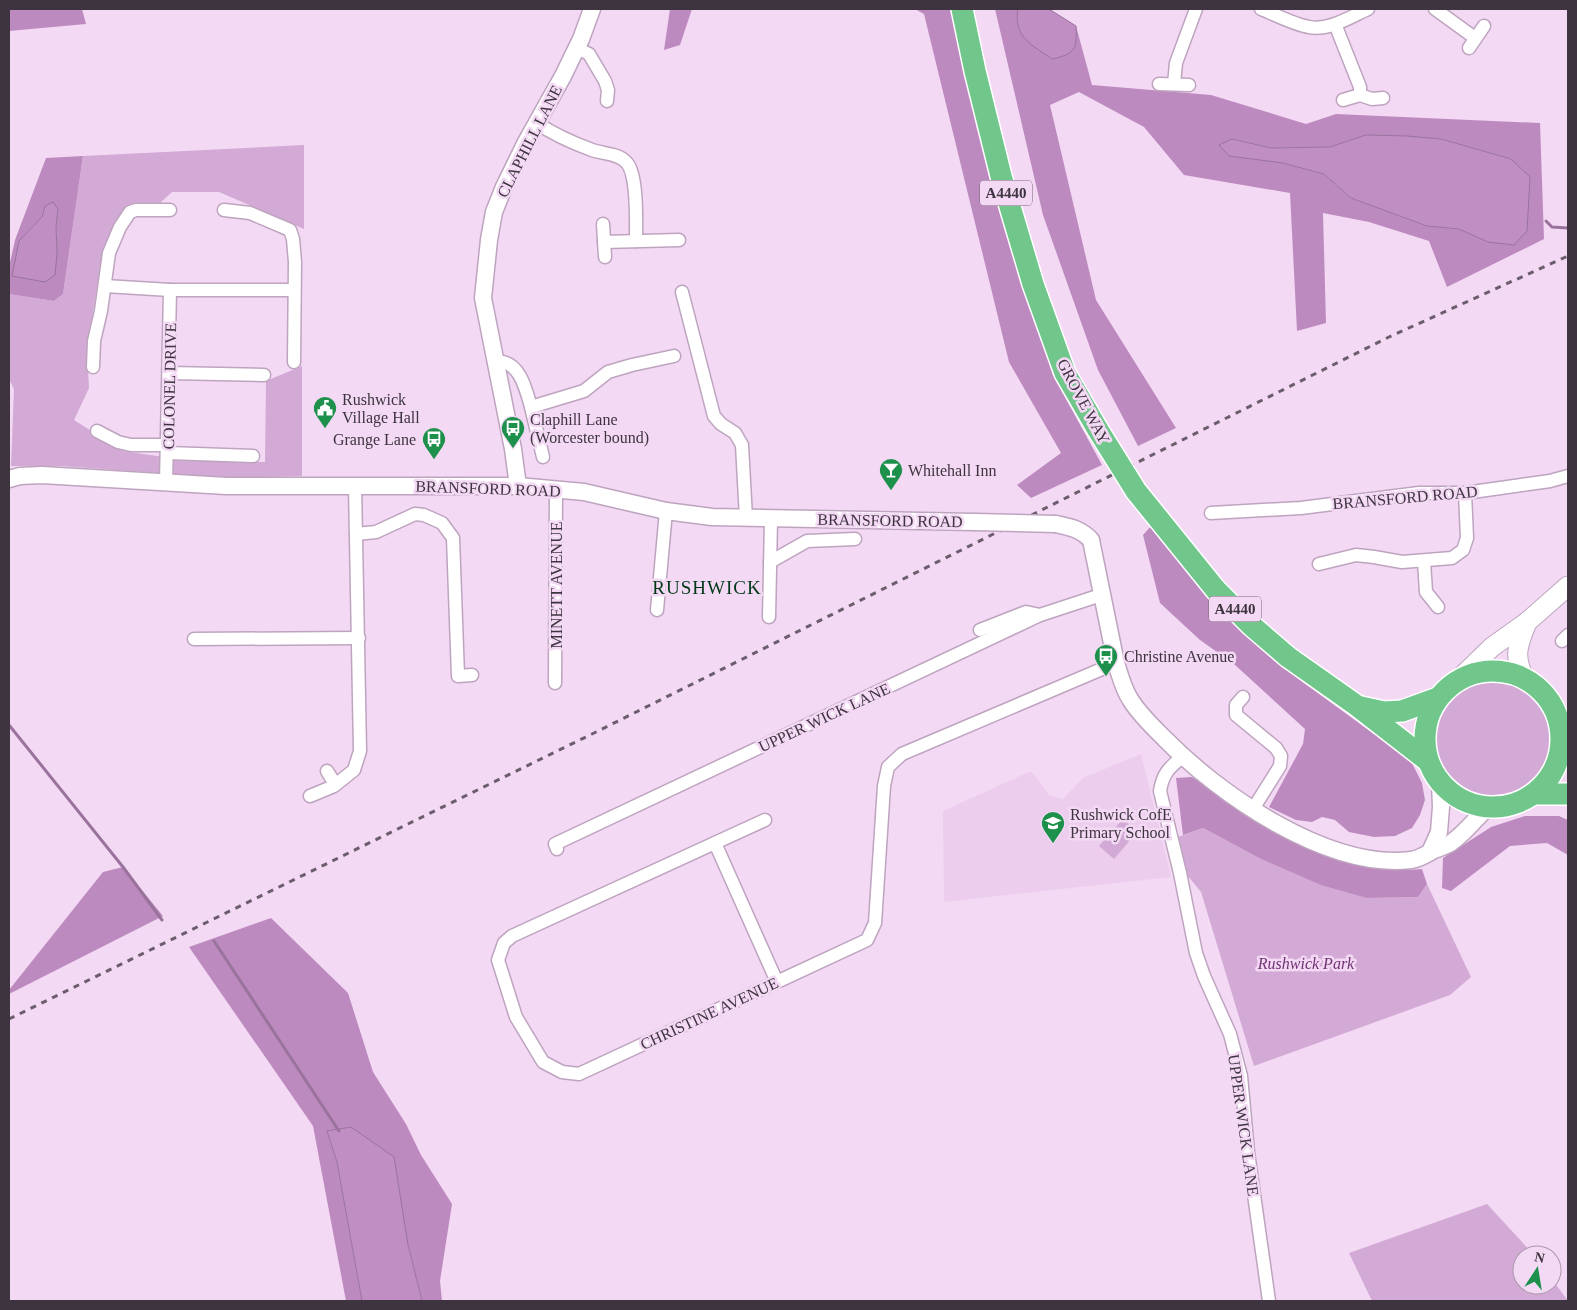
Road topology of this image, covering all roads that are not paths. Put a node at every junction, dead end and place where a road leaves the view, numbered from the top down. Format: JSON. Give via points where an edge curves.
{"nodes":[{"id":1,"x":592,"y":9,"type":"edge"},
{"id":2,"x":962,"y":9,"type":"edge"},
{"id":3,"x":1196,"y":9,"type":"edge"},
{"id":4,"x":1261,"y":9,"type":"edge"},
{"id":5,"x":1368,"y":9,"type":"edge"},
{"id":6,"x":1435,"y":9,"type":"edge"},
{"id":7,"x":1335,"y":24,"type":"junction"},
{"id":8,"x":1484,"y":26,"type":"dead end"},
{"id":9,"x":577,"y":48,"type":"junction"},
{"id":10,"x":1159,"y":84,"type":"dead end"},
{"id":11,"x":1174,"y":84,"type":"junction"},
{"id":12,"x":1189,"y":85,"type":"dead end"},
{"id":13,"x":1360,"y":95,"type":"junction"},
{"id":14,"x":1383,"y":98,"type":"dead end"},
{"id":15,"x":1343,"y":100,"type":"dead end"},
{"id":16,"x":607,"y":101,"type":"dead end"},
{"id":17,"x":536,"y":123,"type":"junction"},
{"id":18,"x":170,"y":210,"type":"dead end"},
{"id":19,"x":224,"y":210,"type":"dead end"},
{"id":20,"x":603,"y":224,"type":"dead end"},
{"id":21,"x":679,"y":240,"type":"dead end"},
{"id":22,"x":604,"y":242,"type":"junction"},
{"id":23,"x":636,"y":242,"type":"junction"},
{"id":24,"x":605,"y":257,"type":"dead end"},
{"id":25,"x":105,"y":286,"type":"junction"},
{"id":26,"x":170,"y":290,"type":"junction"},
{"id":27,"x":294,"y":290,"type":"junction"},
{"id":28,"x":682,"y":292,"type":"dead end"},
{"id":29,"x":674,"y":356,"type":"dead end"},
{"id":30,"x":294,"y":362,"type":"dead end"},
{"id":31,"x":496,"y":362,"type":"junction"},
{"id":32,"x":93,"y":367,"type":"dead end"},
{"id":33,"x":170,"y":373,"type":"junction"},
{"id":34,"x":264,"y":375,"type":"dead end"},
{"id":35,"x":531,"y":407,"type":"junction"},
{"id":36,"x":97,"y":431,"type":"dead end"},
{"id":37,"x":168,"y":449,"type":"junction"},
{"id":38,"x":253,"y":456,"type":"dead end"},
{"id":39,"x":544,"y":457,"type":"dead end"},
{"id":40,"x":1568,"y":476,"type":"edge"},
{"id":41,"x":9,"y":479,"type":"edge"},
{"id":42,"x":166,"y":483,"type":"junction"},
{"id":43,"x":355,"y":485,"type":"junction"},
{"id":44,"x":518,"y":486,"type":"junction"},
{"id":45,"x":556,"y":488,"type":"junction"},
{"id":46,"x":1465,"y":493,"type":"junction"},
{"id":47,"x":666,"y":511,"type":"junction"},
{"id":48,"x":1211,"y":513,"type":"dead end"},
{"id":49,"x":746,"y":518,"type":"junction"},
{"id":50,"x":771,"y":519,"type":"junction"},
{"id":51,"x":356,"y":534,"type":"junction"},
{"id":52,"x":855,"y":539,"type":"dead end"},
{"id":53,"x":1424,"y":561,"type":"junction"},
{"id":54,"x":770,"y":562,"type":"junction"},
{"id":55,"x":1319,"y":564,"type":"dead end"},
{"id":56,"x":1568,"y":586,"type":"edge"},
{"id":57,"x":1101,"y":595,"type":"junction"},
{"id":58,"x":1438,"y":607,"type":"dead end"},
{"id":59,"x":657,"y":610,"type":"dead end"},
{"id":60,"x":1040,"y":615,"type":"junction"},
{"id":61,"x":769,"y":617,"type":"dead end"},
{"id":62,"x":1527,"y":622,"type":"junction"},
{"id":63,"x":980,"y":630,"type":"dead end"},
{"id":64,"x":359,"y":638,"type":"junction"},
{"id":65,"x":194,"y":639,"type":"dead end"},
{"id":66,"x":1116,"y":663,"type":"junction"},
{"id":67,"x":472,"y":675,"type":"dead end"},
{"id":68,"x":1524,"y":678,"type":"junction"},
{"id":69,"x":1457,"y":681,"type":"junction"},
{"id":70,"x":555,"y":683,"type":"dead end"},
{"id":71,"x":1243,"y":697,"type":"dead end"},
{"id":72,"x":1438,"y":698,"type":"junction"},
{"id":73,"x":1356,"y":705,"type":"junction"},
{"id":74,"x":1565,"y":749,"type":"edge"},
{"id":75,"x":1182,"y":757,"type":"junction"},
{"id":76,"x":1428,"y":760,"type":"junction"},
{"id":77,"x":327,"y":771,"type":"dead end"},
{"id":78,"x":1440,"y":782,"type":"junction"},
{"id":79,"x":336,"y":784,"type":"junction"},
{"id":80,"x":1534,"y":794,"type":"junction"},
{"id":81,"x":1568,"y":794,"type":"edge"},
{"id":82,"x":310,"y":796,"type":"dead end"},
{"id":83,"x":1488,"y":807,"type":"junction"},
{"id":84,"x":1253,"y":809,"type":"junction"},
{"id":85,"x":765,"y":820,"type":"dead end"},
{"id":86,"x":715,"y":843,"type":"junction"},
{"id":87,"x":557,"y":849,"type":"dead end"},
{"id":88,"x":1430,"y":852,"type":"junction"},
{"id":89,"x":777,"y":982,"type":"junction"},
{"id":90,"x":1269,"y":1301,"type":"edge"}],
"edges":[{"from":1,"to":9,"type":"street","name":"CLAPHILL LANE"},
{"from":2,"to":73,"type":"highway","name":"GROVE WAY","number":"A4440","bridge":true,"via":[[999,166],[1033,284],[1065,373],[1136,491],[1216,590],[1288,657]]},
{"from":3,"to":11,"type":"street","via":[[1176,63]]},
{"from":4,"to":7,"type":"street","via":[[1308,27]]},
{"from":5,"to":7,"type":"street"},
{"from":6,"to":8,"type":"street","via":[[1472,43]]},
{"from":7,"to":13,"type":"street","via":[[1360,87]]},
{"from":9,"to":16,"type":"street","via":[[589,54],[605,80]]},
{"from":9,"to":17,"type":"street","name":"CLAPHILL LANE"},
{"from":10,"to":11,"type":"street"},
{"from":11,"to":12,"type":"street"},
{"from":13,"to":14,"type":"street"},
{"from":13,"to":15,"type":"street"},
{"from":17,"to":23,"type":"street","via":[[585,147],[626,161],[634,186]]},
{"from":17,"to":31,"type":"street","name":"CLAPHILL LANE","via":[[504,187],[494,212],[489,240],[483,298]]},
{"from":18,"to":25,"type":"street","via":[[130,212],[120,227],[108,260]]},
{"from":19,"to":27,"type":"street","via":[[250,212],[290,230],[295,262]]},
{"from":20,"to":22,"type":"street"},
{"from":21,"to":23,"type":"street"},
{"from":22,"to":23,"type":"street"},
{"from":22,"to":24,"type":"street"},
{"from":25,"to":26,"type":"street"},
{"from":25,"to":32,"type":"street","via":[[94,341]]},
{"from":26,"to":27,"type":"street"},
{"from":26,"to":33,"type":"street","name":"COLONEL DRIVE"},
{"from":27,"to":30,"type":"street"},
{"from":28,"to":49,"type":"street","via":[[714,416],[735,433],[742,445]]},
{"from":29,"to":35,"type":"street","via":[[608,372],[584,391]]},
{"from":31,"to":35,"type":"street","via":[[512,365],[519,374]]},
{"from":31,"to":44,"type":"street","name":"CLAPHILL LANE"},
{"from":33,"to":34,"type":"street"},
{"from":33,"to":37,"type":"street","name":"COLONEL DRIVE"},
{"from":35,"to":39,"type":"street"},
{"from":36,"to":37,"type":"street","via":[[118,442]]},
{"from":37,"to":38,"type":"street"},
{"from":37,"to":42,"type":"street","name":"COLONEL DRIVE"},
{"from":40,"to":46,"type":"street","name":"BRANSFORD ROAD"},
{"from":41,"to":42,"type":"street","name":"BRANSFORD ROAD","via":[[42,475]]},
{"from":42,"to":43,"type":"street","name":"BRANSFORD ROAD"},
{"from":43,"to":44,"type":"street","name":"BRANSFORD ROAD"},
{"from":43,"to":51,"type":"street"},
{"from":44,"to":45,"type":"street","name":"BRANSFORD ROAD"},
{"from":45,"to":47,"type":"street","name":"BRANSFORD ROAD"},
{"from":45,"to":70,"type":"street","name":"MINETT AVENUE"},
{"from":46,"to":48,"type":"street","name":"BRANSFORD ROAD","via":[[1419,493],[1301,508]]},
{"from":46,"to":53,"type":"street","via":[[1467,538],[1463,550],[1452,558]]},
{"from":47,"to":49,"type":"street","name":"BRANSFORD ROAD"},
{"from":47,"to":59,"type":"street"},
{"from":49,"to":50,"type":"street","name":"BRANSFORD ROAD"},
{"from":50,"to":54,"type":"street"},
{"from":50,"to":57,"type":"street","name":"BRANSFORD ROAD","bridge":true,"via":[[877,519],[1072,527],[1084,532],[1091,540]]},
{"from":51,"to":64,"type":"street"},
{"from":51,"to":67,"type":"street","via":[[376,532],[415,514],[442,523],[453,538],[458,676]]},
{"from":52,"to":54,"type":"street","via":[[807,541]]},
{"from":53,"to":55,"type":"street","via":[[1402,562],[1356,555]]},
{"from":53,"to":58,"type":"street","via":[[1426,592]]},
{"from":54,"to":61,"type":"street"},
{"from":56,"to":62,"type":"main road"},
{"from":57,"to":60,"type":"street","name":"UPPER WICK LANE"},
{"from":57,"to":66,"type":"street"},
{"from":60,"to":63,"type":"street","via":[[1026,612]]},
{"from":60,"to":87,"type":"street","name":"UPPER WICK LANE","via":[[555,844]]},
{"from":62,"to":68,"type":"main road","via":[[1516,654]]},
{"from":62,"to":69,"type":"main road","via":[[1492,647]]},
{"from":64,"to":65,"type":"street"},
{"from":64,"to":79,"type":"street","via":[[360,751],[354,770]]},
{"from":66,"to":75,"type":"street","via":[[1122,683],[1134,704]]},
{"from":66,"to":89,"type":"street","name":"CHRISTINE AVENUE","via":[[902,754],[888,767],[875,923],[866,940]]},
{"from":68,"to":69,"type":"highway","via":[[1490,671]]},
{"from":68,"to":74,"type":"highway","via":[[1551,703]]},
{"from":69,"to":72,"type":"highway"},
{"from":71,"to":84,"type":"street","via":[[1236,704],[1236,715],[1276,748],[1281,756],[1280,766]]},
{"from":72,"to":73,"type":"highway","number":"A4440","via":[[1402,711],[1384,712]]},
{"from":72,"to":76,"type":"highway","via":[[1426,728]]},
{"from":73,"to":76,"type":"highway","number":"A4440"},
{"from":74,"to":80,"type":"highway","via":[[1544,784]]},
{"from":75,"to":84,"type":"street","via":[[1214,784]]},
{"from":75,"to":90,"type":"street","name":"UPPER WICK LANE","via":[[1167,771],[1160,791],[1196,953],[1230,1034],[1241,1076]]},
{"from":76,"to":78,"type":"highway"},
{"from":77,"to":79,"type":"street"},
{"from":78,"to":83,"type":"highway","via":[[1454,795]]},
{"from":78,"to":88,"type":"street","via":[[1439,832]]},
{"from":79,"to":82,"type":"street"},
{"from":80,"to":81,"type":"highway"},
{"from":80,"to":83,"type":"highway","via":[[1520,802]]},
{"from":83,"to":88,"type":"street","via":[[1452,842]]},
{"from":84,"to":88,"type":"street","via":[[1319,844],[1357,855],[1387,861],[1412,860]]},
{"from":85,"to":86,"type":"street","name":"CHRISTINE AVENUE"},
{"from":86,"to":89,"type":"street"},
{"from":86,"to":89,"type":"street","name":"CHRISTINE AVENUE","via":[[504,942],[498,960],[516,1017],[543,1062],[562,1072],[579,1074]]}]}
